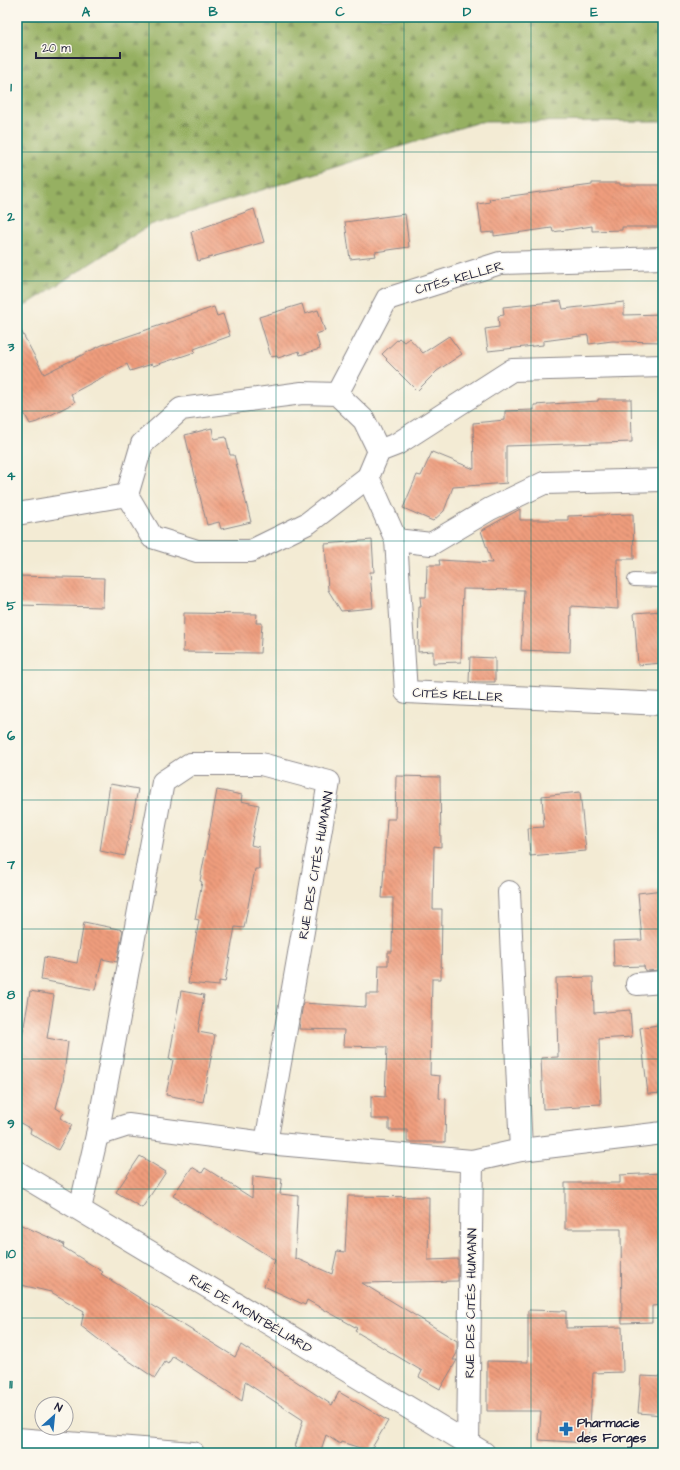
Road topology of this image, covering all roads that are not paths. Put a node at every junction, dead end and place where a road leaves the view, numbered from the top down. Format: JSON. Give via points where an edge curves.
{"nodes":[{"id":1,"x":663,"y":258,"type":"edge"},
{"id":2,"x":663,"y":366,"type":"edge"},
{"id":3,"x":338,"y":394,"type":"junction"},
{"id":4,"x":379,"y":451,"type":"junction"},
{"id":5,"x":368,"y":477,"type":"junction"},
{"id":6,"x":663,"y":480,"type":"edge"},
{"id":7,"x":127,"y":495,"type":"junction"},
{"id":8,"x":17,"y":514,"type":"edge"},
{"id":9,"x":396,"y":540,"type":"junction"},
{"id":10,"x":634,"y":580,"type":"dead end"},
{"id":11,"x":663,"y":581,"type":"edge"},
{"id":12,"x":663,"y":704,"type":"edge"},
{"id":13,"x":510,"y":892,"type":"dead end"},
{"id":14,"x":663,"y":982,"type":"edge"},
{"id":15,"x":637,"y":984,"type":"dead end"},
{"id":16,"x":663,"y":1133,"type":"edge"},
{"id":17,"x":96,"y":1135,"type":"junction"},
{"id":18,"x":266,"y":1143,"type":"junction"},
{"id":19,"x":521,"y":1150,"type":"junction"},
{"id":20,"x":472,"y":1161,"type":"junction"},
{"id":21,"x":17,"y":1172,"type":"edge"},
{"id":22,"x":80,"y":1209,"type":"junction"},
{"id":23,"x":17,"y":1439,"type":"edge"},
{"id":24,"x":476,"y":1449,"type":"edge"},
{"id":25,"x":183,"y":1453,"type":"edge"}],
"edges":[{"from":1,"to":3,"type":"street","name":"CITÉS KELLER","via":[[500,263],[387,299]]},
{"from":2,"to":4,"type":"street","via":[[512,370],[397,444]]},
{"from":3,"to":4,"type":"street","via":[[364,420]]},
{"from":3,"to":7,"type":"street","via":[[302,393],[181,409],[142,444]]},
{"from":4,"to":5,"type":"street"},
{"from":5,"to":7,"type":"street","via":[[308,523],[251,551],[197,552],[152,537]]},
{"from":5,"to":9,"type":"street","name":"CITÉS KELLER"},
{"from":6,"to":9,"type":"street","via":[[544,483],[490,509],[431,544]]},
{"from":7,"to":8,"type":"street"},
{"from":9,"to":12,"type":"street","name":"CITÉS KELLER","via":[[406,692]]},
{"from":10,"to":11,"type":"lane"},
{"from":13,"to":19,"type":"street"},
{"from":14,"to":15,"type":"street"},
{"from":16,"to":19,"type":"street"},
{"from":17,"to":18,"type":"street","via":[[128,1125]]},
{"from":17,"to":18,"type":"street","name":"RUE DES CITÉS HUMANN","via":[[163,782],[190,764],[261,764],[329,782]]},
{"from":17,"to":22,"type":"street","name":"RUE DES CITÉS HUMANN"},
{"from":18,"to":20,"type":"street"},
{"from":19,"to":20,"type":"street"},
{"from":20,"to":24,"type":"street","name":"RUE DES CITÉS HUMANN"},
{"from":21,"to":22,"type":"street","name":"RUE DE MONTBÉLIARD"},
{"from":22,"to":24,"type":"street","name":"RUE DE MONTBÉLIARD"},
{"from":23,"to":25,"type":"street"}]}
